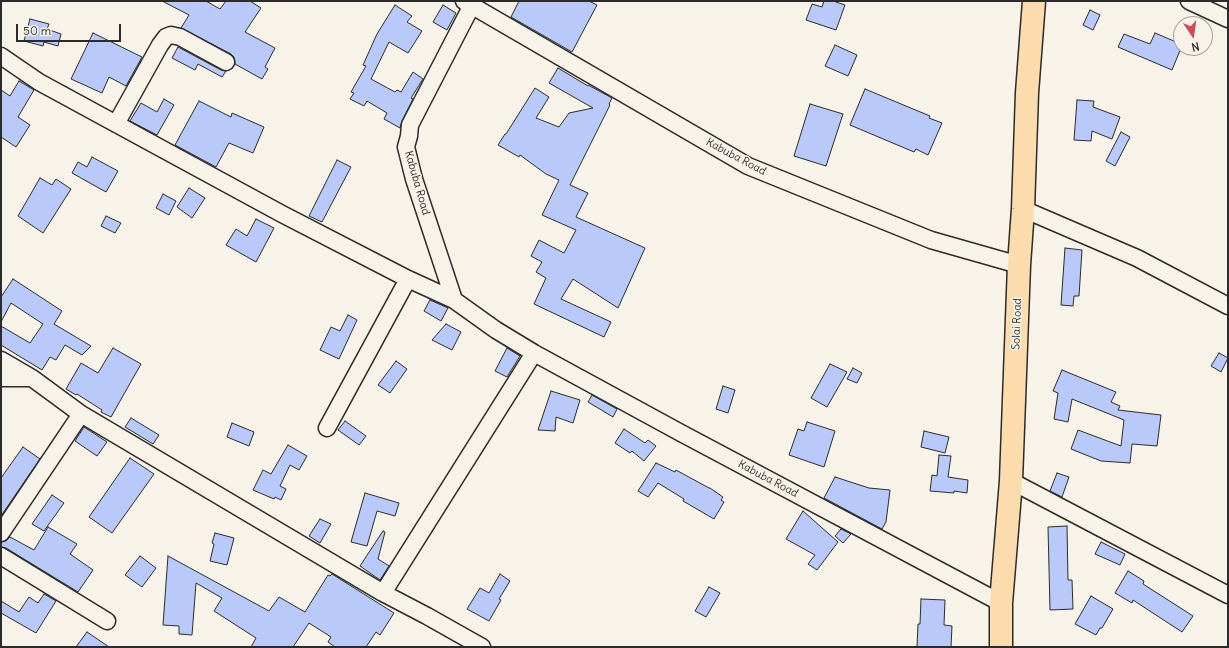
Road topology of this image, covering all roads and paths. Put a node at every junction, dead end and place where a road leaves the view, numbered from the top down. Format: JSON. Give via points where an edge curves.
{"nodes":[{"id":1,"x":1034,"y":1,"type":"edge"},
{"id":2,"x":1189,"y":1,"type":"edge"},
{"id":3,"x":468,"y":3,"type":"edge"},
{"id":4,"x":1228,"y":19,"type":"edge"},
{"id":5,"x":1,"y":56,"type":"edge"},
{"id":6,"x":226,"y":62,"type":"dead end"},
{"id":7,"x":116,"y":124,"type":"junction"},
{"id":8,"x":1023,"y":209,"type":"junction"},
{"id":9,"x":1019,"y":265,"type":"junction"},
{"id":10,"x":408,"y":279,"type":"junction"},
{"id":11,"x":454,"y":300,"type":"junction"},
{"id":12,"x":1228,"y":306,"type":"edge"},
{"id":13,"x":534,"y":353,"type":"junction"},
{"id":14,"x":1,"y":360,"type":"edge"},
{"id":15,"x":1,"y":378,"type":"edge"},
{"id":16,"x":32,"y":378,"type":"junction"},
{"id":17,"x":81,"y":414,"type":"junction"},
{"id":18,"x":327,"y":428,"type":"dead end"},
{"id":19,"x":1011,"y":481,"type":"junction"},
{"id":20,"x":1,"y":533,"type":"edge"},
{"id":21,"x":1,"y":556,"type":"edge"},
{"id":22,"x":383,"y":594,"type":"junction"},
{"id":23,"x":1228,"y":595,"type":"edge"},
{"id":24,"x":1002,"y":603,"type":"junction"},
{"id":25,"x":108,"y":621,"type":"dead end"},
{"id":26,"x":482,"y":647,"type":"edge"},
{"id":27,"x":1001,"y":647,"type":"edge"}],
"edges":[{"from":1,"to":8,"type":"highway","name":"Solai Road","via":[[1027,93]]},
{"from":2,"to":4,"type":"street"},
{"from":3,"to":9,"type":"street","name":"Kabuba Road","via":[[748,166],[931,240]]},
{"from":3,"to":11,"type":"street","name":"Kabuba Road","via":[[410,125],[406,147]]},
{"from":5,"to":7,"type":"street","name":"Kabuba Road","via":[[39,82]]},
{"from":6,"to":7,"type":"street","via":[[180,37],[166,36]]},
{"from":7,"to":10,"type":"street","name":"Kabuba Road"},
{"from":8,"to":9,"type":"highway","name":"Solai Road"},
{"from":8,"to":12,"type":"street","via":[[1137,258]]},
{"from":9,"to":19,"type":"highway","name":"Solai Road"},
{"from":10,"to":11,"type":"street","name":"Kabuba Road"},
{"from":10,"to":18,"type":"street"},
{"from":11,"to":13,"type":"street","name":"Kabuba Road"},
{"from":13,"to":22,"type":"street"},
{"from":13,"to":24,"type":"street","name":"Kabuba Road"},
{"from":14,"to":16,"type":"street"},
{"from":15,"to":16,"type":"street"},
{"from":16,"to":17,"type":"street"},
{"from":17,"to":20,"type":"street"},
{"from":17,"to":22,"type":"street"},
{"from":19,"to":23,"type":"street"},
{"from":19,"to":24,"type":"highway","name":"Solai Road"},
{"from":21,"to":25,"type":"street"},
{"from":22,"to":26,"type":"street"},
{"from":24,"to":27,"type":"highway","name":"Solai Road"}]}
